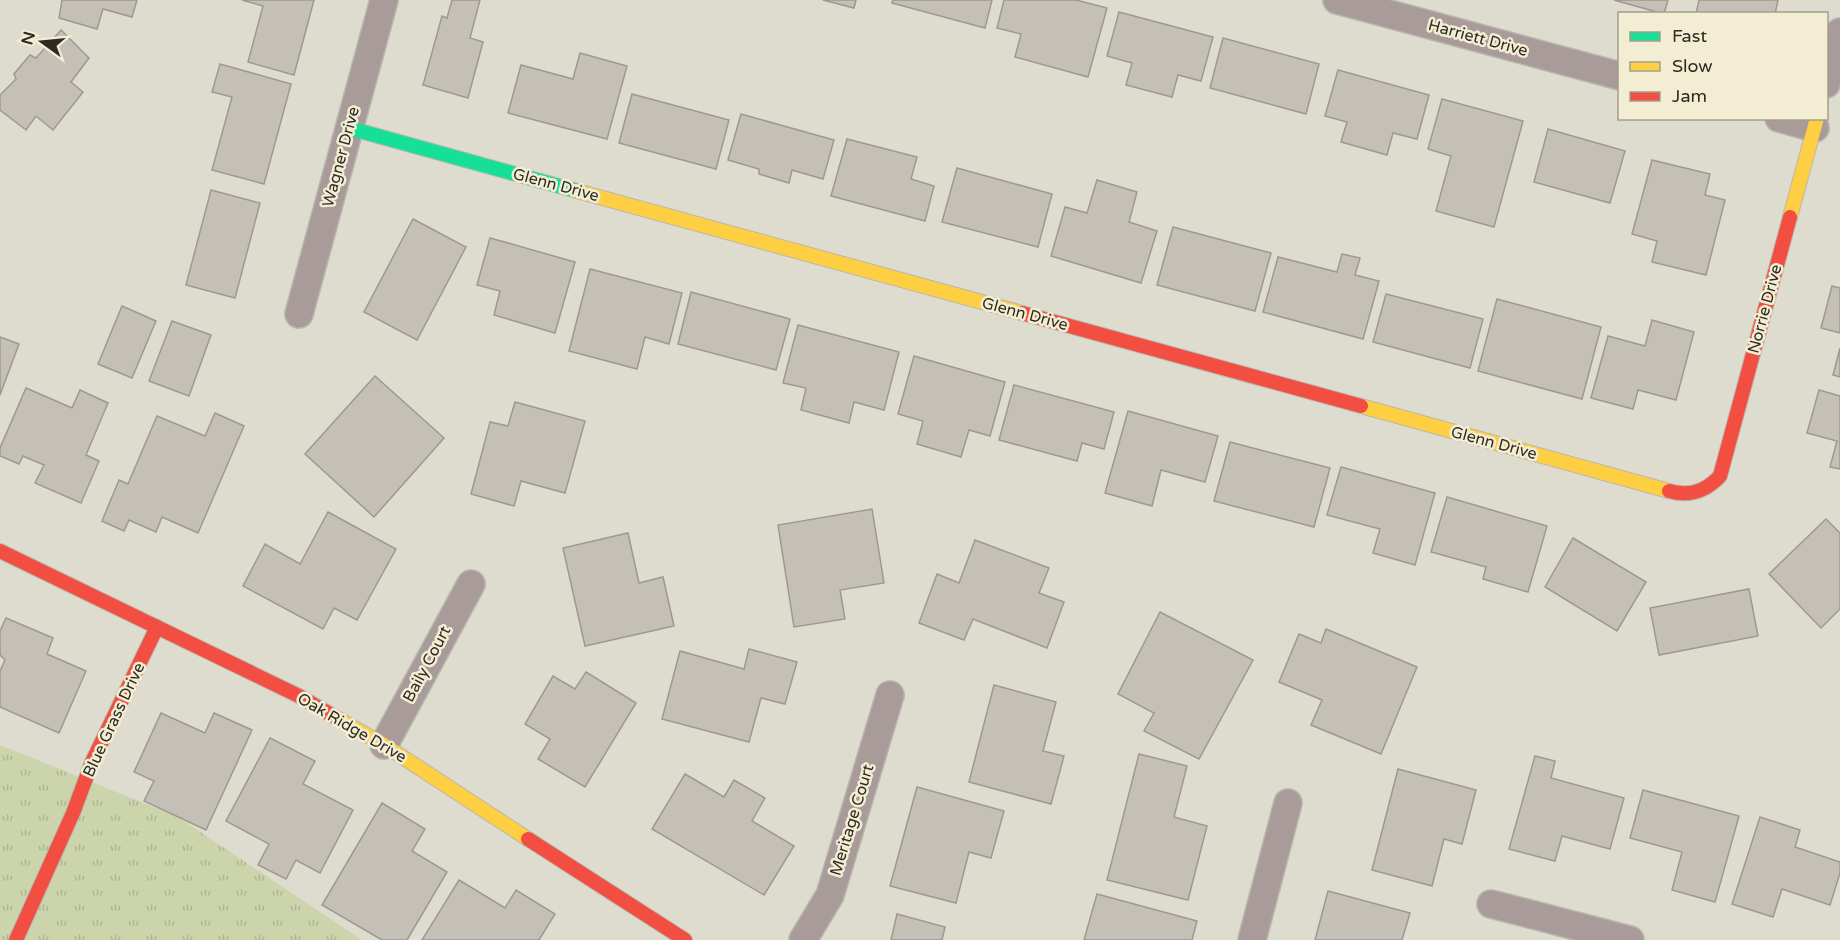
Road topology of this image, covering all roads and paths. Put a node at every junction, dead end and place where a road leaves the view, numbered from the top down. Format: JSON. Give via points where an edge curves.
{"nodes":[{"id":1,"x":384,"y":0,"type":"edge"},
{"id":2,"x":1337,"y":0,"type":"edge"},
{"id":3,"x":1840,"y":32,"type":"edge"},
{"id":4,"x":1618,"y":75,"type":"edge"},
{"id":5,"x":1828,"y":80,"type":"edge"},
{"id":6,"x":1794,"y":120,"type":"edge"},
{"id":7,"x":1816,"y":123,"type":"edge"},
{"id":8,"x":349,"y":128,"type":"junction"},
{"id":9,"x":299,"y":314,"type":"dead end"},
{"id":10,"x":1702,"y":492,"type":"joint"},
{"id":11,"x":0,"y":551,"type":"edge"},
{"id":12,"x":471,"y":584,"type":"dead end"},
{"id":13,"x":157,"y":627,"type":"junction"},
{"id":14,"x":890,"y":695,"type":"dead end"},
{"id":15,"x":384,"y":745,"type":"junction"},
{"id":16,"x":1288,"y":803,"type":"dead end"},
{"id":17,"x":1491,"y":904,"type":"dead end"},
{"id":18,"x":16,"y":940,"type":"edge"},
{"id":19,"x":685,"y":940,"type":"edge"},
{"id":20,"x":803,"y":940,"type":"edge"},
{"id":21,"x":1252,"y":940,"type":"edge"},
{"id":22,"x":1630,"y":940,"type":"edge"}],
"edges":[{"from":1,"to":8,"type":"street","name":"Wagner Drive"},
{"from":2,"to":4,"type":"street","name":"Harriett Drive"},
{"from":3,"to":5,"type":"street"},
{"from":6,"to":7,"type":"street"},
{"from":7,"to":10,"type":"street","name":"Norrie Drive","via":[[1720,476]]},
{"from":8,"to":9,"type":"street","name":"Wagner Drive"},
{"from":8,"to":10,"type":"street","name":"Glenn Drive","via":[[1676,493]]},
{"from":11,"to":13,"type":"street","name":"Oak Ridge Drive"},
{"from":12,"to":15,"type":"street","name":"Baily Court"},
{"from":13,"to":15,"type":"street","name":"Oak Ridge Drive","via":[[299,696]]},
{"from":13,"to":18,"type":"street","name":"Blue Grass Drive","via":[[92,762]]},
{"from":14,"to":20,"type":"street","name":"Meritage Court","via":[[830,895]]},
{"from":15,"to":19,"type":"street","name":"Oak Ridge Drive"},
{"from":16,"to":21,"type":"street"},
{"from":17,"to":22,"type":"street"}]}
